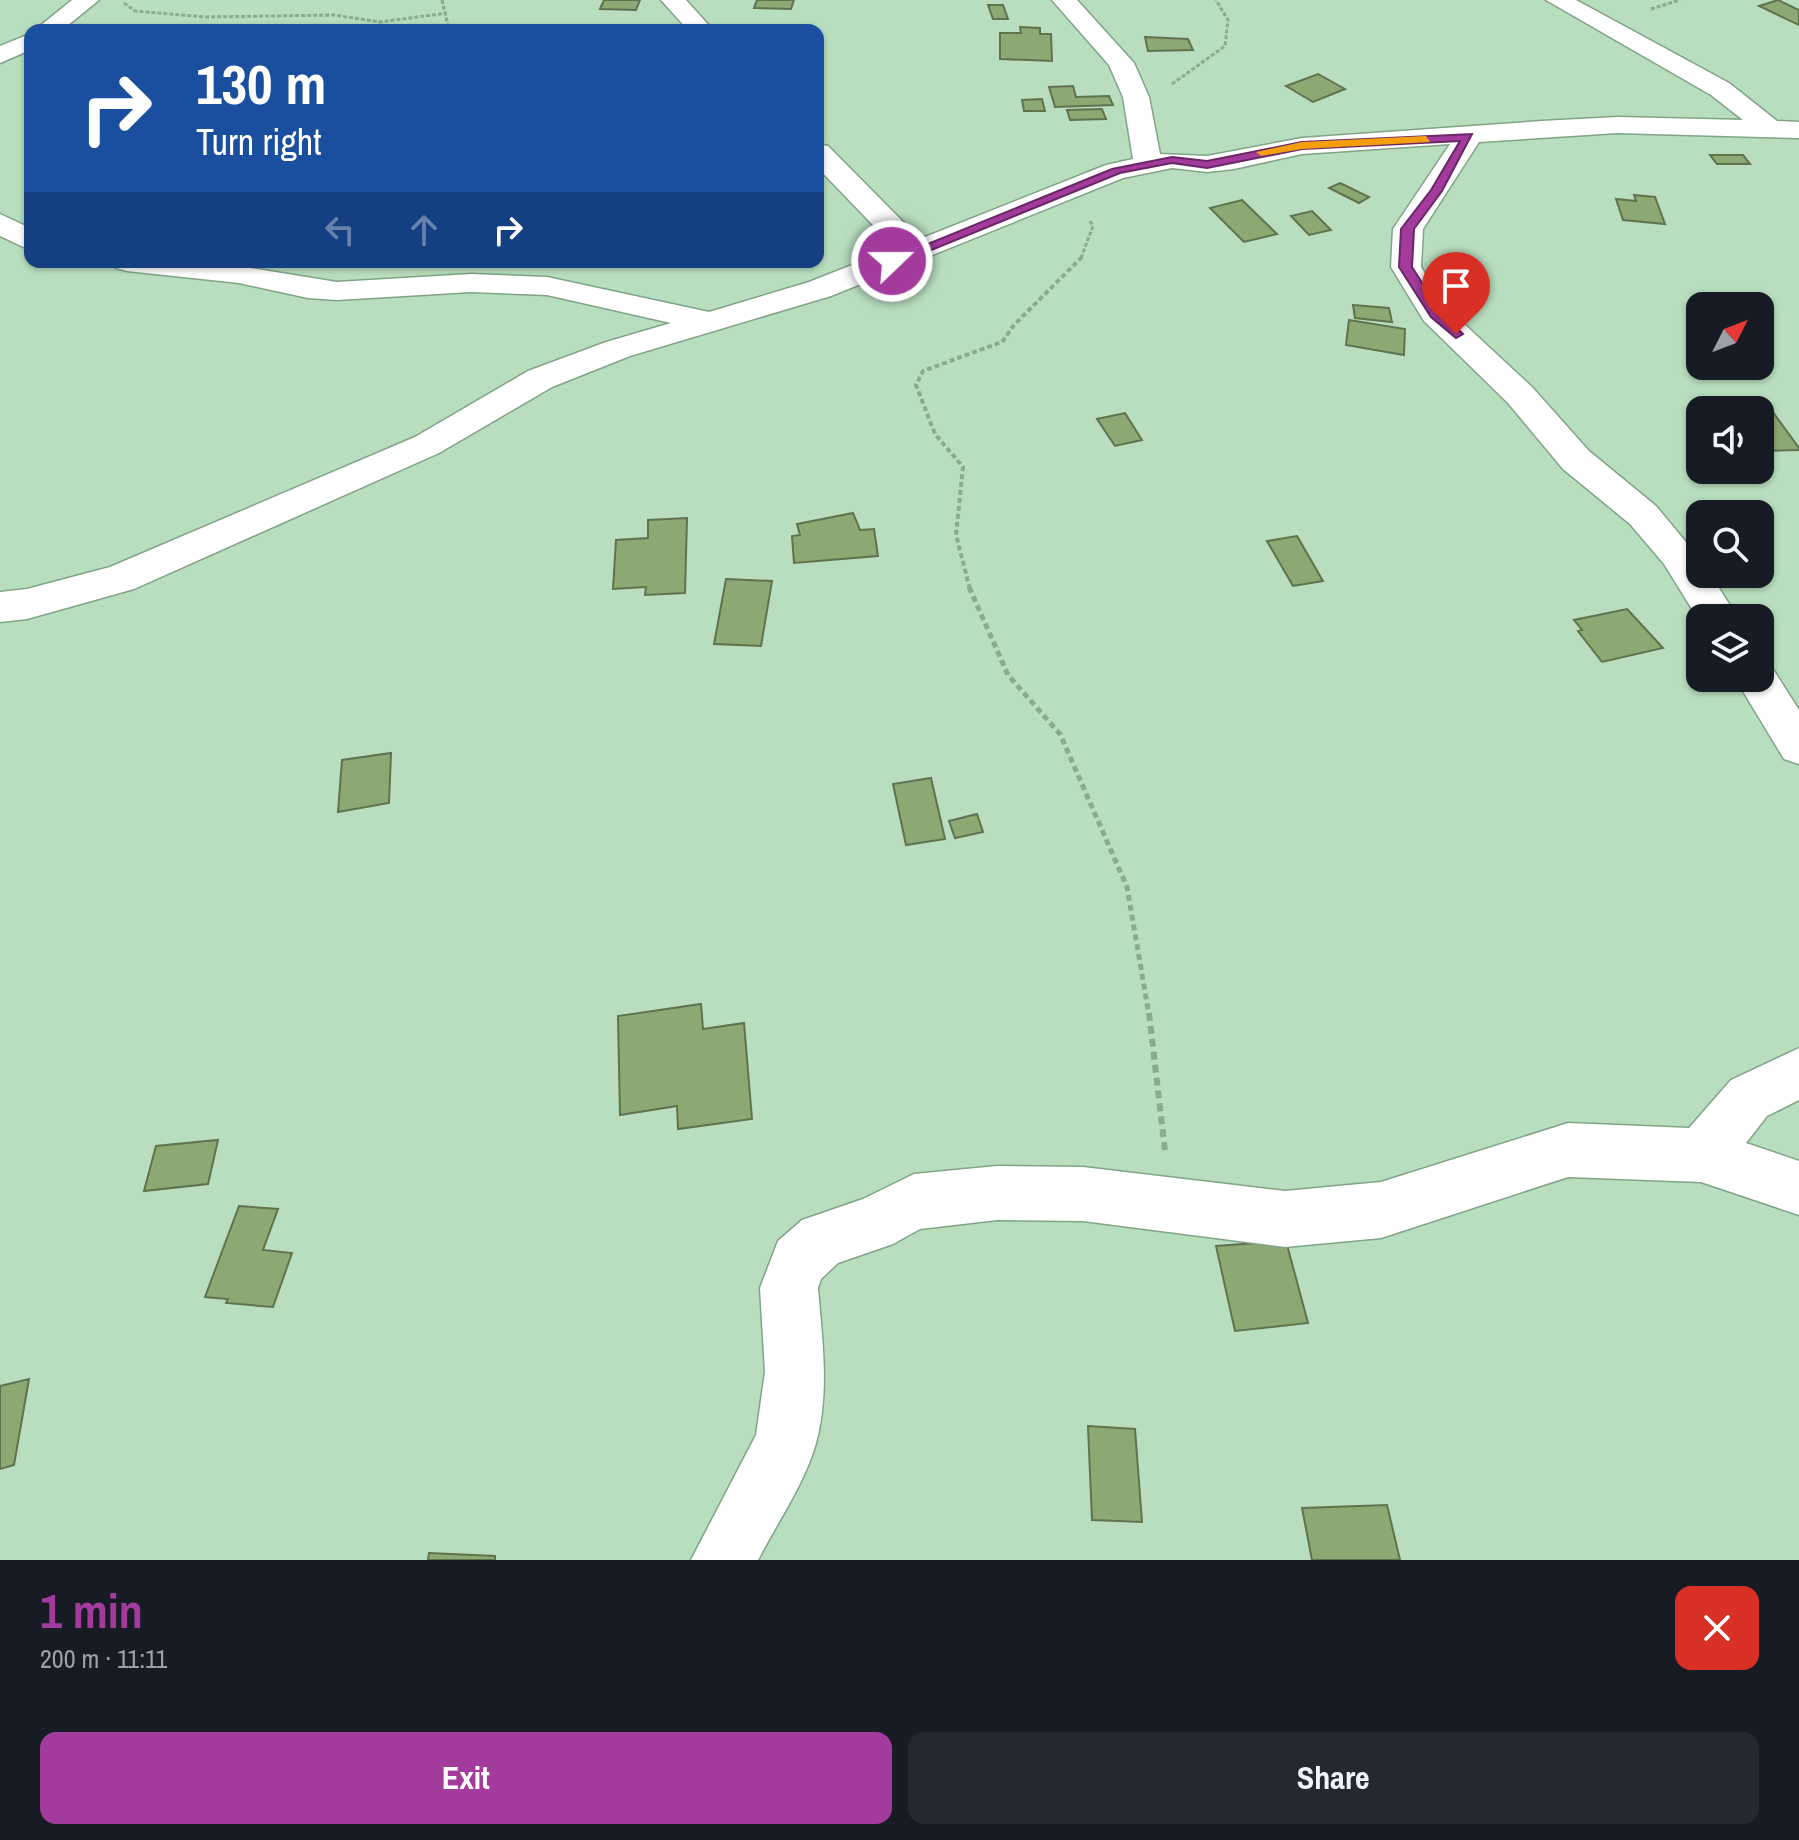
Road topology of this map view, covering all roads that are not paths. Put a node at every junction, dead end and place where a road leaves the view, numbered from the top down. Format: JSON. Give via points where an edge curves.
{"nodes":[{"id":1,"x":87,"y":0,"type":"edge"},
{"id":2,"x":673,"y":0,"type":"edge"},
{"id":3,"x":1064,"y":0,"type":"edge"},
{"id":4,"x":1558,"y":0,"type":"edge"},
{"id":5,"x":55,"y":24,"type":"edge"},
{"id":6,"x":695,"y":24,"type":"edge"},
{"id":7,"x":24,"y":44,"type":"edge"},
{"id":8,"x":0,"y":55,"type":"edge"},
{"id":9,"x":1785,"y":129,"type":"edge"},
{"id":10,"x":1468,"y":137,"type":"junction"},
{"id":11,"x":824,"y":158,"type":"edge"},
{"id":12,"x":1148,"y":163,"type":"junction"},
{"id":13,"x":0,"y":223,"type":"edge"},
{"id":14,"x":24,"y":237,"type":"edge"},
{"id":15,"x":916,"y":252,"type":"junction"},
{"id":16,"x":183,"y":268,"type":"edge"},
{"id":17,"x":711,"y":322,"type":"junction"},
{"id":18,"x":1709,"y":604,"type":"edge"},
{"id":19,"x":0,"y":607,"type":"edge"},
{"id":20,"x":1765,"y":692,"type":"edge"},
{"id":21,"x":1799,"y":746,"type":"edge"},
{"id":22,"x":1799,"y":1073,"type":"edge"},
{"id":23,"x":1701,"y":1155,"type":"junction"},
{"id":24,"x":1799,"y":1188,"type":"edge"},
{"id":25,"x":723,"y":1560,"type":"edge"}],
"edges":[{"from":1,"to":5,"type":"street"},
{"from":2,"to":6,"type":"street"},
{"from":3,"to":12,"type":"street","via":[[1121,63],[1136,97]]},
{"from":4,"to":9,"type":"street"},
{"from":7,"to":8,"type":"street"},
{"from":9,"to":10,"type":"street","via":[[1617,125]]},
{"from":10,"to":12,"type":"street","via":[[1302,146],[1207,164]]},
{"from":10,"to":18,"type":"street","via":[[1408,229],[1406,267],[1435,314],[1520,395],[1576,460],[1643,515],[1677,554]]},
{"from":11,"to":15,"type":"street"},
{"from":12,"to":15,"type":"street"},
{"from":13,"to":14,"type":"street"},
{"from":15,"to":17,"type":"street"},
{"from":16,"to":17,"type":"street","via":[[337,291],[536,285]]},
{"from":17,"to":19,"type":"street","via":[[540,379],[427,445],[120,579]]},
{"from":20,"to":21,"type":"street"},
{"from":22,"to":23,"type":"street","via":[[1749,1098]]},
{"from":23,"to":24,"type":"street"},
{"from":23,"to":25,"type":"street","via":[[1568,1150],[1381,1210],[1285,1219],[1083,1194],[997,1193],[914,1202],[873,1224],[822,1240],[798,1261],[789,1288],[795,1372],[786,1442]]}]}
